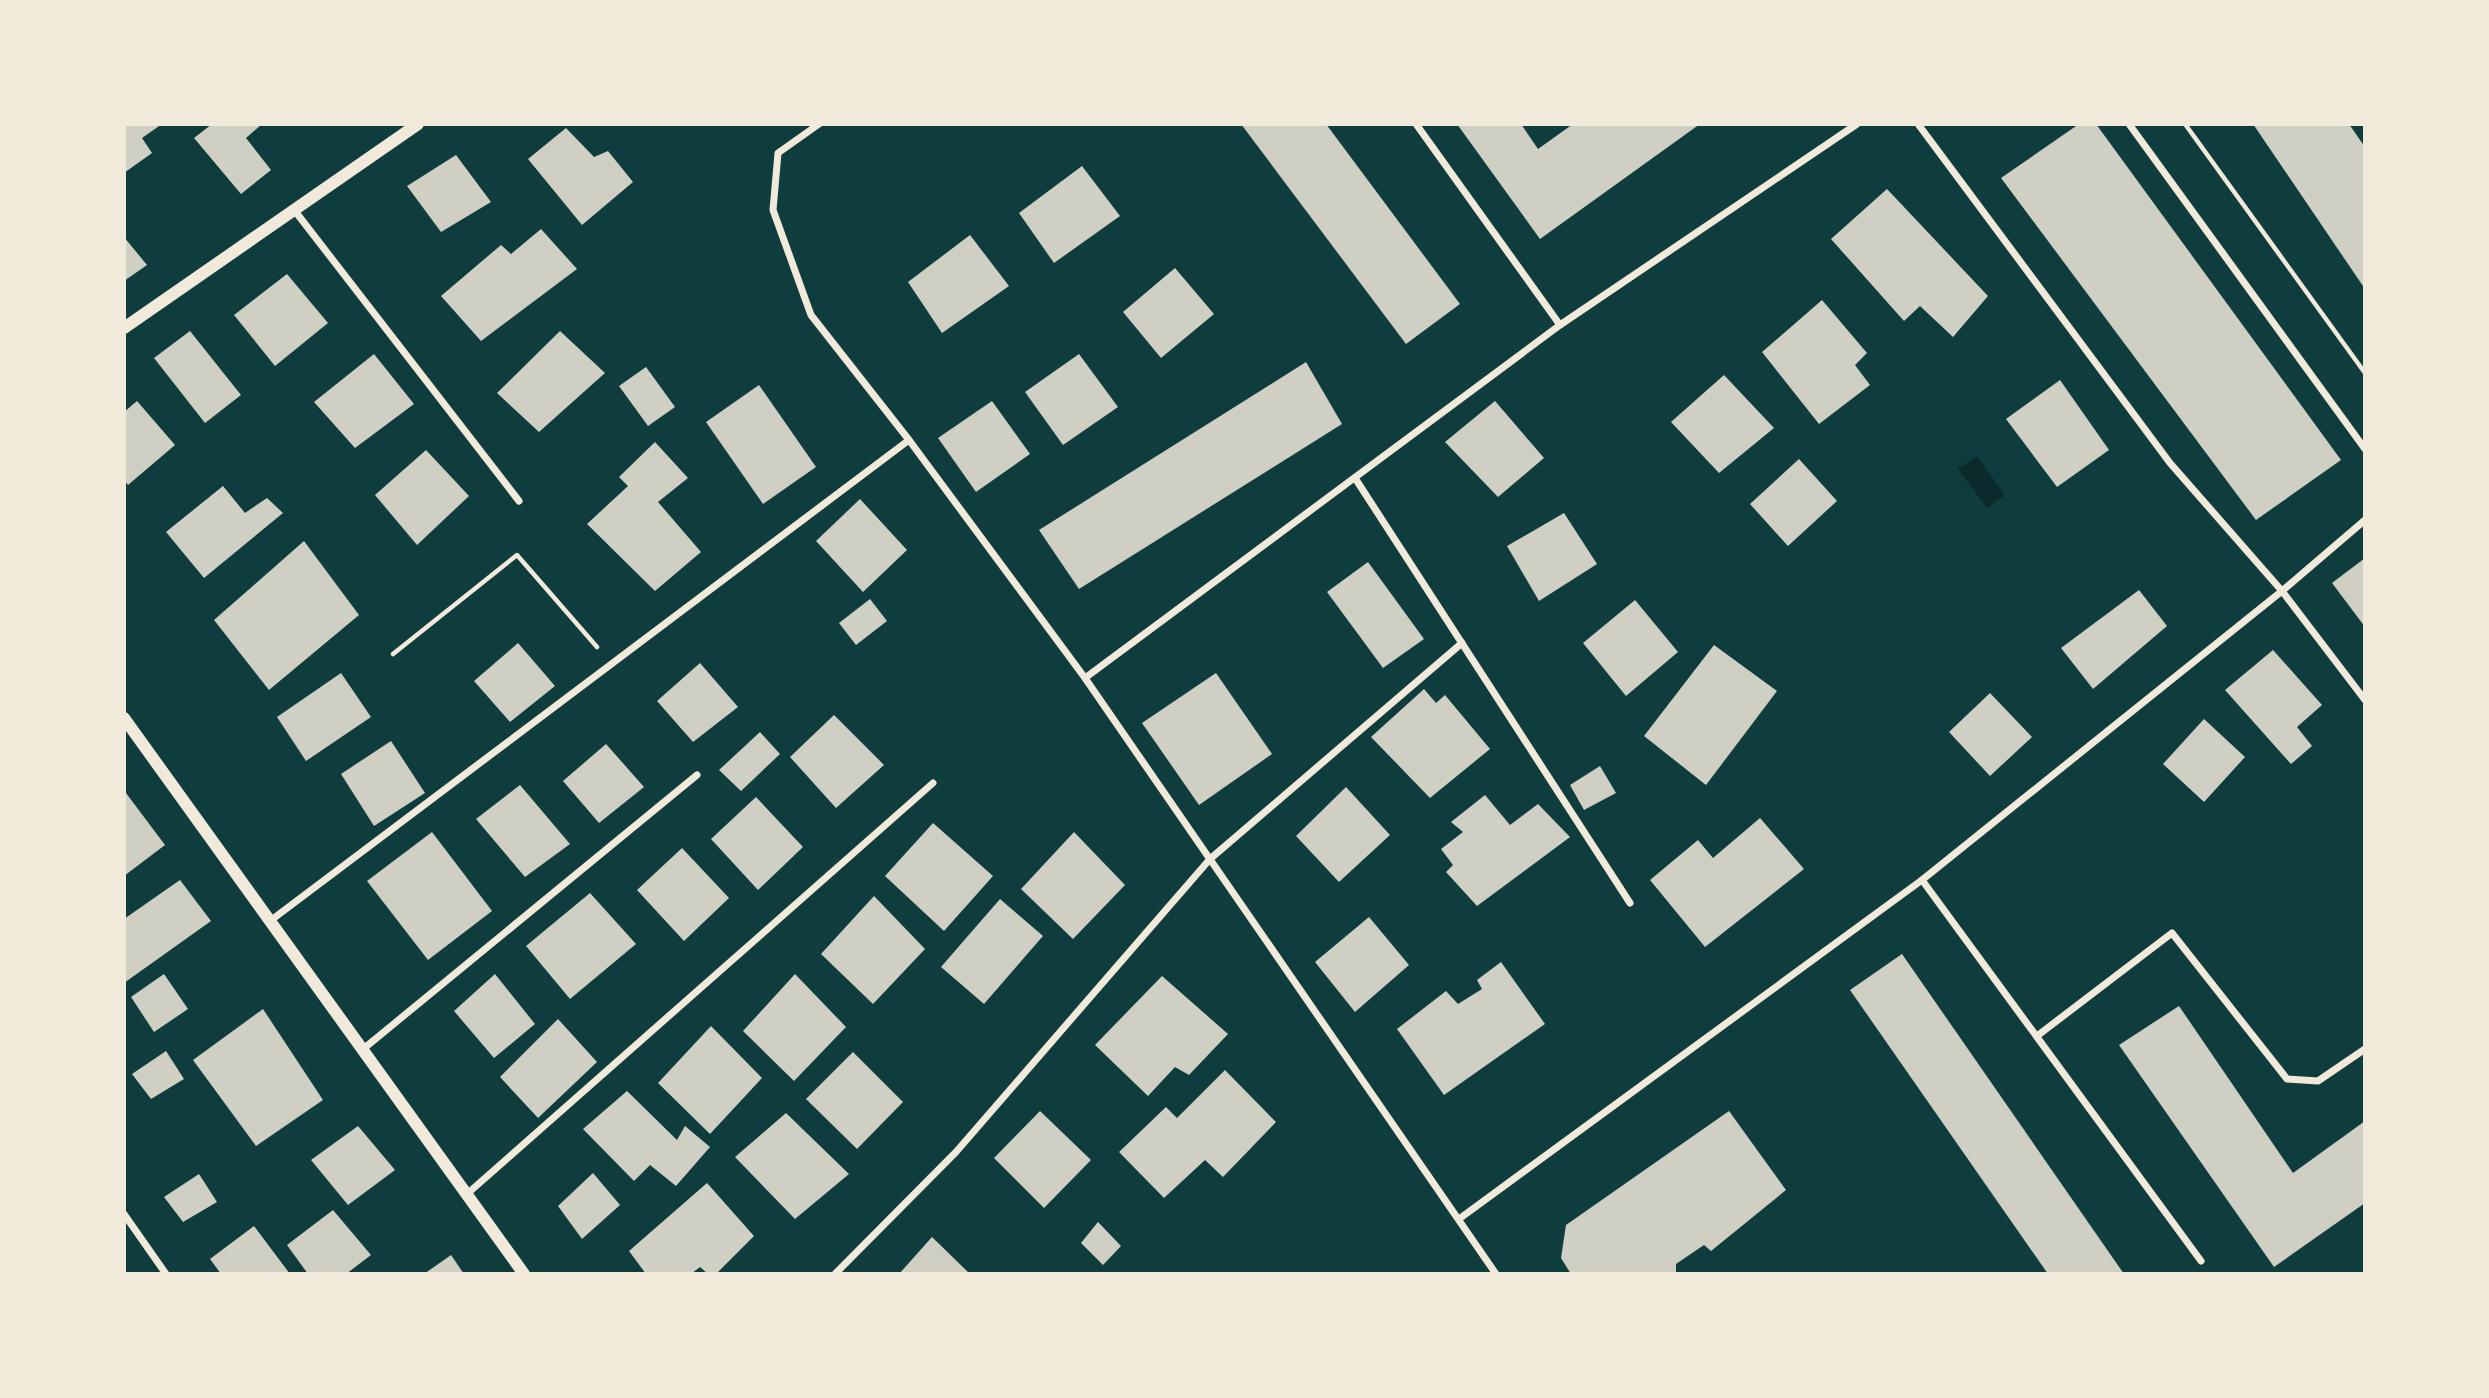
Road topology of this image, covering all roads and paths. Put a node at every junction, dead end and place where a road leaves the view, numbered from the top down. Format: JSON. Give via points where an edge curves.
{"nodes":[{"id":1,"x":418,"y":124,"type":"edge"},
{"id":2,"x":819,"y":124,"type":"edge"},
{"id":3,"x":1416,"y":124,"type":"edge"},
{"id":4,"x":1857,"y":124,"type":"edge"},
{"id":5,"x":1918,"y":124,"type":"edge"},
{"id":6,"x":2129,"y":124,"type":"edge"},
{"id":7,"x":2185,"y":124,"type":"edge"},
{"id":8,"x":295,"y":211,"type":"junction"},
{"id":9,"x":1560,"y":325,"type":"junction"},
{"id":10,"x":124,"y":328,"type":"edge"},
{"id":11,"x":2365,"y":373,"type":"edge"},
{"id":12,"x":909,"y":440,"type":"junction"},
{"id":13,"x":2365,"y":449,"type":"edge"},
{"id":14,"x":1355,"y":478,"type":"junction"},
{"id":15,"x":519,"y":501,"type":"dead end"},
{"id":16,"x":2365,"y":520,"type":"edge"},
{"id":17,"x":2282,"y":591,"type":"junction"},
{"id":18,"x":1462,"y":643,"type":"junction"},
{"id":19,"x":393,"y":654,"type":"dead end"},
{"id":20,"x":611,"y":664,"type":"junction"},
{"id":21,"x":1085,"y":678,"type":"junction"},
{"id":22,"x":2365,"y":700,"type":"edge"},
{"id":23,"x":124,"y":718,"type":"edge"},
{"id":24,"x":697,"y":775,"type":"dead end"},
{"id":25,"x":933,"y":783,"type":"dead end"},
{"id":26,"x":1210,"y":859,"type":"junction"},
{"id":27,"x":1922,"y":880,"type":"junction"},
{"id":28,"x":1630,"y":903,"type":"dead end"},
{"id":29,"x":270,"y":922,"type":"junction"},
{"id":30,"x":2036,"y":1036,"type":"junction"},
{"id":31,"x":2365,"y":1049,"type":"edge"},
{"id":32,"x":362,"y":1050,"type":"junction"},
{"id":33,"x":467,"y":1194,"type":"junction"},
{"id":34,"x":124,"y":1214,"type":"edge"},
{"id":35,"x":1459,"y":1219,"type":"junction"},
{"id":36,"x":2201,"y":1261,"type":"dead end"},
{"id":37,"x":166,"y":1274,"type":"edge"},
{"id":38,"x":524,"y":1274,"type":"edge"},
{"id":39,"x":835,"y":1274,"type":"edge"},
{"id":40,"x":1496,"y":1274,"type":"edge"}],
"edges":[{"from":1,"to":8,"type":"street"},
{"from":2,"to":12,"type":"street","via":[[778,153],[773,210],[811,315]]},
{"from":3,"to":9,"type":"street"},
{"from":4,"to":9,"type":"street"},
{"from":5,"to":17,"type":"street","via":[[2170,463]]},
{"from":6,"to":13,"type":"street"},
{"from":7,"to":11,"type":"path"},
{"from":8,"to":10,"type":"street"},
{"from":8,"to":15,"type":"street"},
{"from":9,"to":14,"type":"street"},
{"from":12,"to":20,"type":"street"},
{"from":12,"to":21,"type":"street"},
{"from":14,"to":18,"type":"street"},
{"from":14,"to":21,"type":"street"},
{"from":16,"to":17,"type":"street"},
{"from":17,"to":22,"type":"street"},
{"from":17,"to":27,"type":"street"},
{"from":18,"to":26,"type":"street"},
{"from":18,"to":28,"type":"street"},
{"from":19,"to":20,"type":"path","via":[[517,555]]},
{"from":20,"to":29,"type":"street"},
{"from":21,"to":26,"type":"street"},
{"from":23,"to":29,"type":"street"},
{"from":24,"to":32,"type":"street"},
{"from":25,"to":33,"type":"street"},
{"from":26,"to":35,"type":"street"},
{"from":26,"to":39,"type":"street","via":[[956,1152]]},
{"from":27,"to":30,"type":"street"},
{"from":27,"to":35,"type":"street"},
{"from":29,"to":32,"type":"street"},
{"from":30,"to":31,"type":"street","via":[[2172,933],[2287,1079],[2318,1082]]},
{"from":30,"to":36,"type":"street"},
{"from":32,"to":33,"type":"street"},
{"from":33,"to":38,"type":"street"},
{"from":34,"to":37,"type":"street"},
{"from":35,"to":40,"type":"street"}]}
